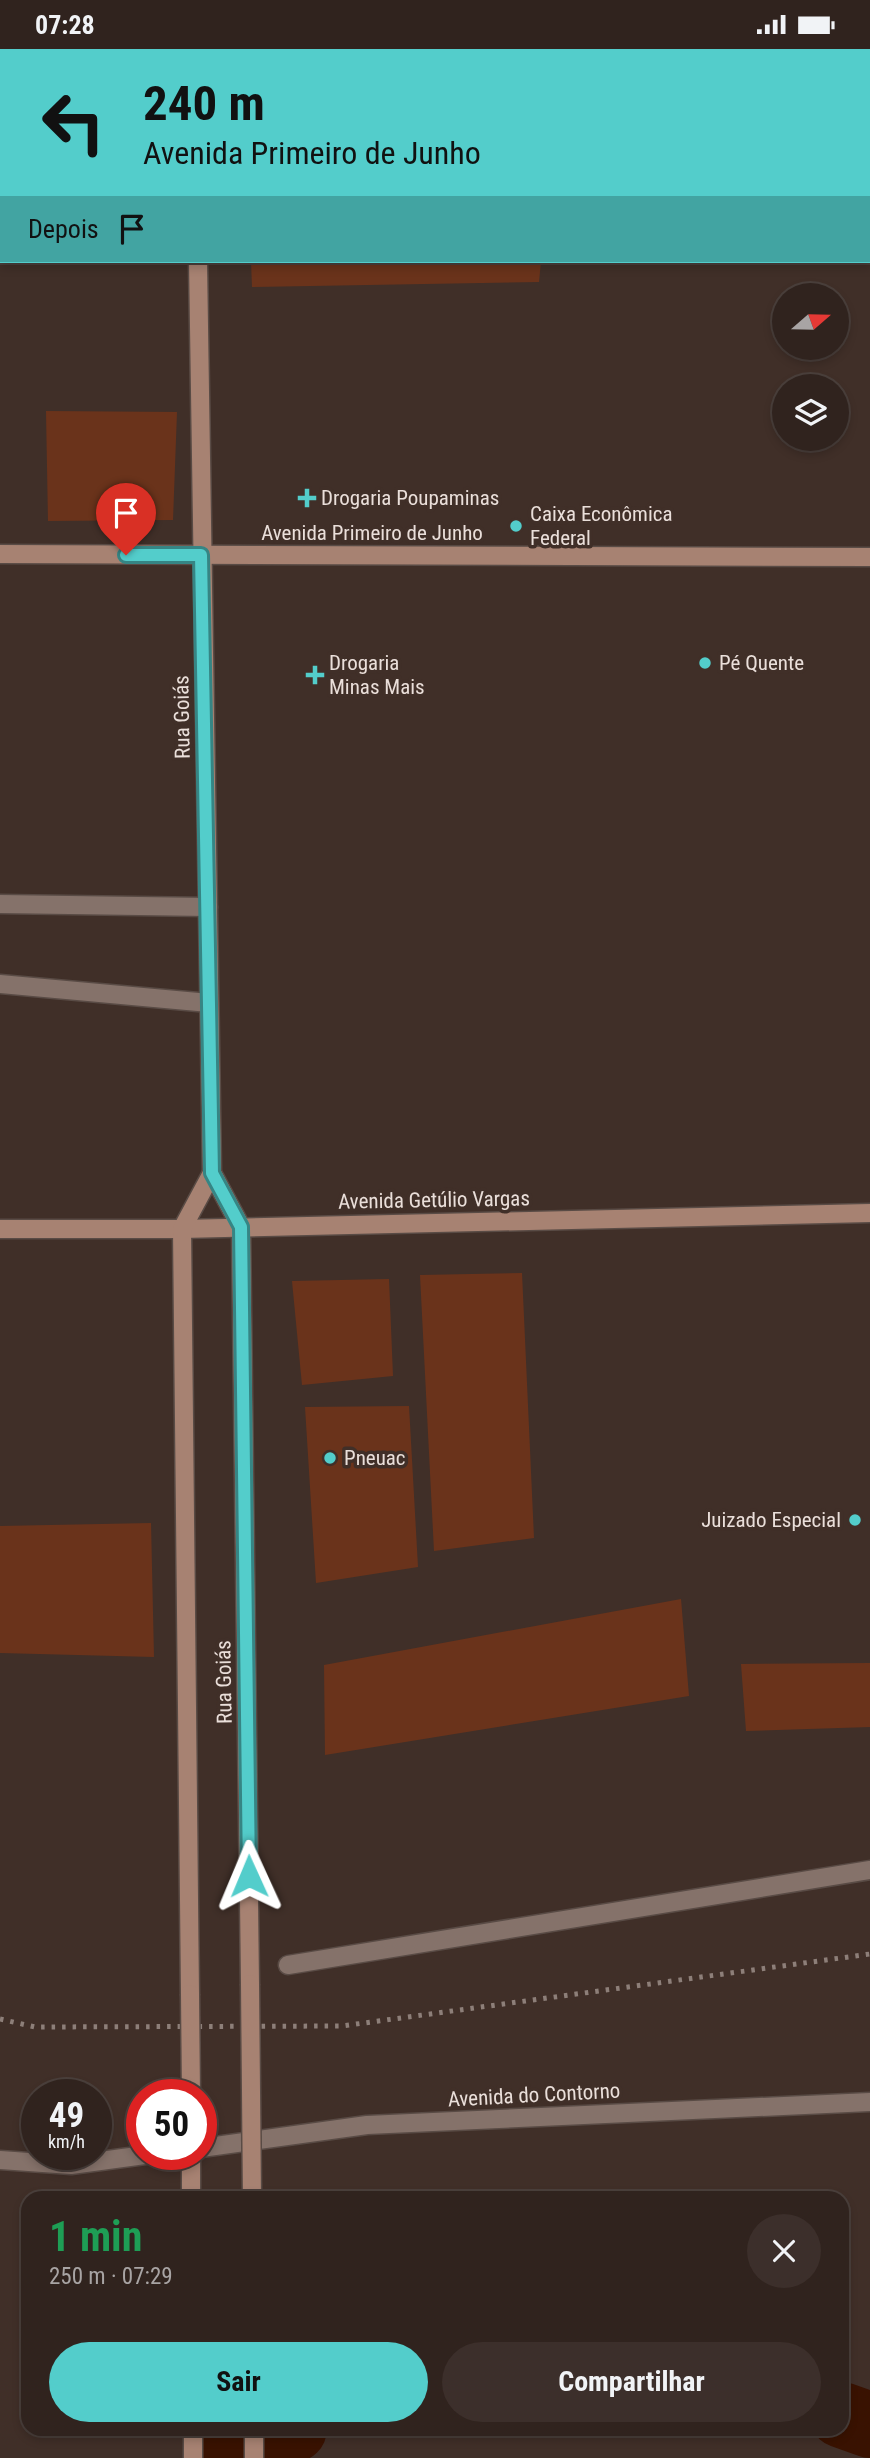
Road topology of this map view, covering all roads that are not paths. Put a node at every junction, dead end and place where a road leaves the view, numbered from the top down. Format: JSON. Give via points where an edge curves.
{"nodes":[{"id":1,"x":198,"y":263,"type":"edge"},
{"id":2,"x":0,"y":554,"type":"edge"},
{"id":3,"x":201,"y":555,"type":"junction"},
{"id":4,"x":870,"y":557,"type":"edge"},
{"id":5,"x":0,"y":904,"type":"edge"},
{"id":6,"x":208,"y":907,"type":"junction"},
{"id":7,"x":0,"y":984,"type":"edge"},
{"id":8,"x":209,"y":1003,"type":"junction"},
{"id":9,"x":212,"y":1173,"type":"junction"},
{"id":10,"x":870,"y":1213,"type":"edge"},
{"id":11,"x":241,"y":1227,"type":"junction"},
{"id":12,"x":0,"y":1229,"type":"edge"},
{"id":13,"x":182,"y":1229,"type":"junction"},
{"id":14,"x":870,"y":1870,"type":"edge"},
{"id":15,"x":288,"y":1965,"type":"dead end"},
{"id":16,"x":191,"y":2079,"type":"edge"},
{"id":17,"x":870,"y":2102,"type":"edge"},
{"id":18,"x":217,"y":2146,"type":"edge"},
{"id":19,"x":126,"y":2158,"type":"edge"},
{"id":20,"x":0,"y":2160,"type":"edge"},
{"id":21,"x":191,"y":2170,"type":"edge"},
{"id":22,"x":191,"y":2191,"type":"edge"},
{"id":23,"x":252,"y":2191,"type":"edge"},
{"id":24,"x":193,"y":2436,"type":"edge"},
{"id":25,"x":254,"y":2436,"type":"edge"},
{"id":26,"x":193,"y":2458,"type":"edge"},
{"id":27,"x":254,"y":2458,"type":"edge"}],
"edges":[{"from":1,"to":3,"type":"main road","name":"Rua Goiás"},
{"from":2,"to":3,"type":"main road","name":"Avenida Primeiro de Junho"},
{"from":3,"to":4,"type":"main road","name":"Avenida Primeiro de Junho"},
{"from":3,"to":6,"type":"main road","name":"Rua Goiás"},
{"from":5,"to":6,"type":"street"},
{"from":6,"to":8,"type":"main road","name":"Rua Goiás"},
{"from":7,"to":8,"type":"street"},
{"from":8,"to":9,"type":"main road","name":"Rua Goiás"},
{"from":9,"to":11,"type":"main road","name":"Rua Goiás"},
{"from":9,"to":13,"type":"main road","name":"Rua Goiás"},
{"from":10,"to":11,"type":"main road","name":"Avenida Getúlio Vargas"},
{"from":11,"to":13,"type":"main road","name":"Avenida Getúlio Vargas"},
{"from":11,"to":23,"type":"main road","name":"Rua Goiás","bridge":true},
{"from":12,"to":13,"type":"main road","name":"Avenida Getúlio Vargas"},
{"from":13,"to":16,"type":"main road","name":"Rua Goiás","bridge":true},
{"from":14,"to":15,"type":"street"},
{"from":17,"to":18,"type":"street","name":"Avenida do Contorno","via":[[367,2126]]},
{"from":19,"to":20,"type":"street","via":[[72,2165]]},
{"from":21,"to":22,"type":"main road"},
{"from":24,"to":26,"type":"main road"},
{"from":25,"to":27,"type":"main road"}]}
